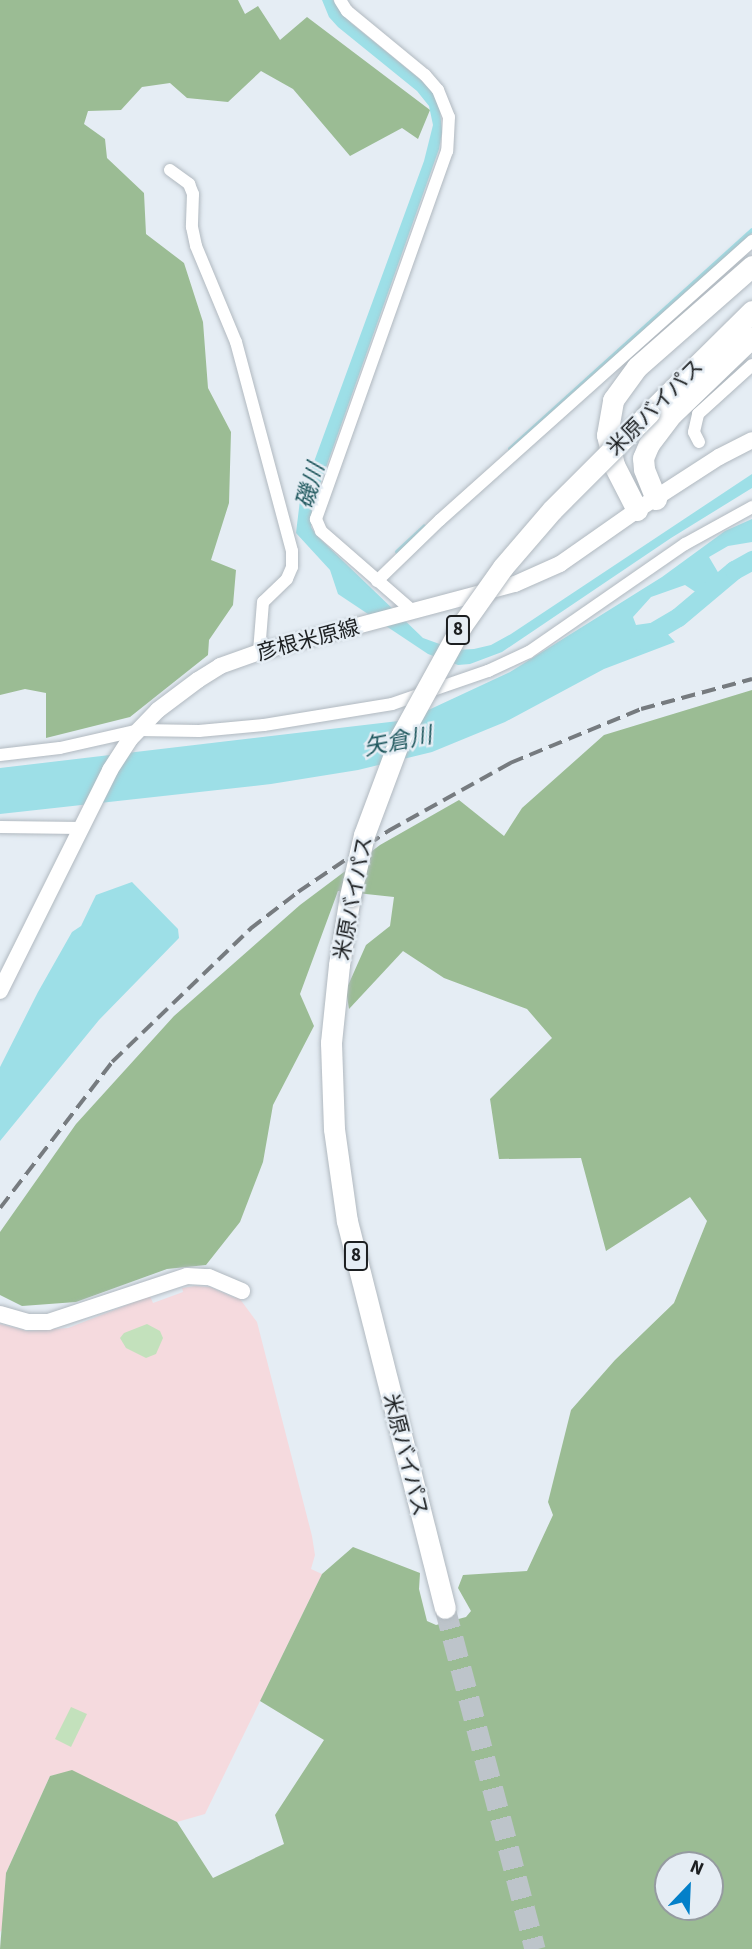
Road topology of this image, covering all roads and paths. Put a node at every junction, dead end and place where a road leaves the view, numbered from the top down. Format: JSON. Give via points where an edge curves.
{"nodes":[{"id":1,"x":340,"y":0,"type":"edge"},
{"id":2,"x":170,"y":170,"type":"dead end"},
{"id":3,"x":752,"y":241,"type":"edge"},
{"id":4,"x":752,"y":266,"type":"edge"},
{"id":5,"x":752,"y":311,"type":"edge"},
{"id":6,"x":752,"y":337,"type":"edge"},
{"id":7,"x":752,"y":365,"type":"edge"},
{"id":8,"x":752,"y":440,"type":"edge"},
{"id":9,"x":699,"y":442,"type":"dead end"},
{"id":10,"x":656,"y":499,"type":"junction"},
{"id":11,"x":752,"y":507,"type":"edge"},
{"id":12,"x":637,"y":510,"type":"junction"},
{"id":13,"x":377,"y":581,"type":"junction"},
{"id":14,"x":409,"y":613,"type":"junction"},
{"id":15,"x":259,"y":652,"type":"junction"},
{"id":16,"x":134,"y":734,"type":"junction"},
{"id":17,"x":0,"y":755,"type":"edge"},
{"id":18,"x":83,"y":823,"type":"junction"},
{"id":19,"x":0,"y":827,"type":"edge"},
{"id":20,"x":0,"y":991,"type":"edge"},
{"id":21,"x":242,"y":1291,"type":"dead end"},
{"id":22,"x":0,"y":1314,"type":"edge"},
{"id":23,"x":445,"y":1608,"type":"tunnel mouth"}],
"edges":[{"from":1,"to":13,"type":"street","via":[[347,11],[425,75],[442,97],[449,117],[447,151],[316,519],[321,531]]},
{"from":2,"to":15,"type":"street","via":[[189,184],[193,194],[196,246],[236,342],[292,551],[287,579],[263,601]]},
{"from":3,"to":13,"type":"street"},
{"from":4,"to":12,"type":"highway","via":[[637,367],[613,400],[607,435],[614,464]]},
{"from":5,"to":23,"type":"highway","name":"米原バイパス","number":"8","bridge":true,"via":[[552,510],[503,567],[461,625],[401,736],[364,835],[339,965],[331,1043],[334,1129],[347,1221]]},
{"from":6,"to":10,"type":"highway","via":[[671,414],[649,444],[644,469]]},
{"from":7,"to":9,"type":"street","via":[[698,414],[694,432]]},
{"from":8,"to":10,"type":"main road","name":"彦根米原線"},
{"from":10,"to":12,"type":"main road","name":"彦根米原線"},
{"from":11,"to":16,"type":"street","via":[[685,544],[529,652],[488,671],[392,704],[344,713]]},
{"from":12,"to":14,"type":"main road","name":"彦根米原線","via":[[560,564],[515,584]]},
{"from":13,"to":14,"type":"street"},
{"from":14,"to":15,"type":"main road","name":"彦根米原線"},
{"from":15,"to":16,"type":"main road","name":"彦根米原線","via":[[220,666],[198,680]]},
{"from":16,"to":17,"type":"street"},
{"from":16,"to":18,"type":"main road","name":"彦根米原線"},
{"from":18,"to":19,"type":"street"},
{"from":18,"to":20,"type":"main road","name":"彦根米原線"},
{"from":21,"to":22,"type":"main road","via":[[209,1276],[187,1276],[48,1322]]}]}
